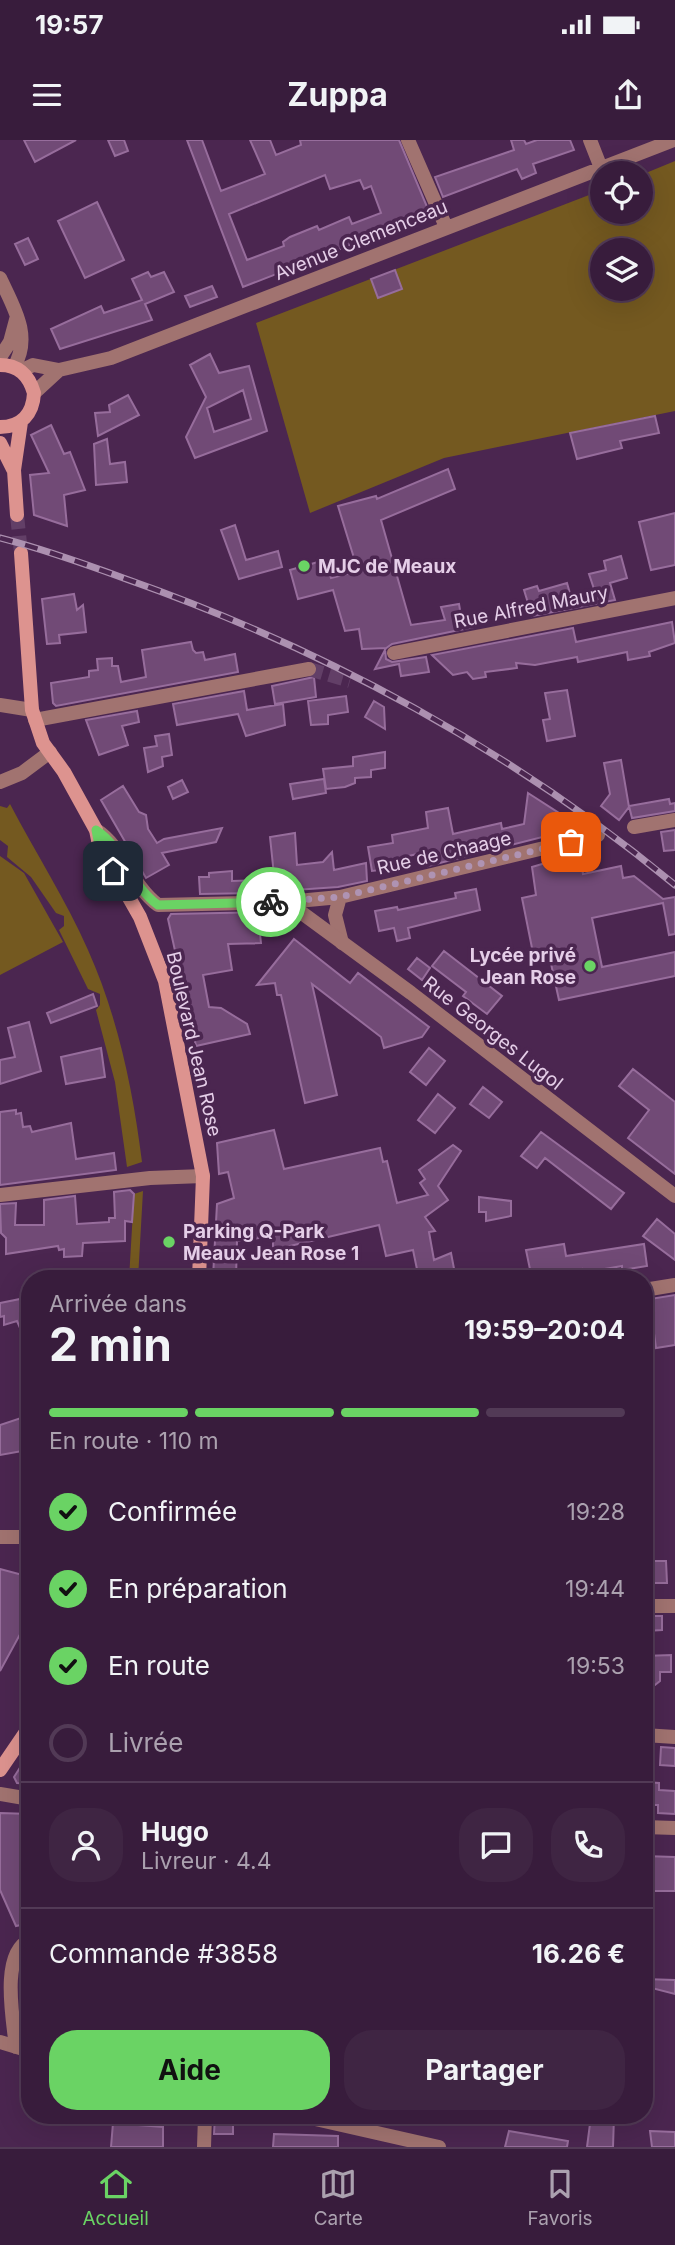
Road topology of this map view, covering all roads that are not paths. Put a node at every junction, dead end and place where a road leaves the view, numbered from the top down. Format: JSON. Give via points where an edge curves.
{"nodes":[{"id":1,"x":408,"y":140,"type":"edge"},
{"id":2,"x":590,"y":140,"type":"edge"},
{"id":3,"x":674,"y":140,"type":"edge"},
{"id":4,"x":598,"y":161,"type":"edge"},
{"id":5,"x":619,"y":161,"type":"edge"},
{"id":6,"x":590,"y":172,"type":"edge"},
{"id":7,"x":446,"y":227,"type":"junction"},
{"id":8,"x":0,"y":278,"type":"edge"},
{"id":9,"x":17,"y":316,"type":"junction"},
{"id":10,"x":0,"y":357,"type":"edge"},
{"id":11,"x":17,"y":367,"type":"edge"},
{"id":12,"x":59,"y":370,"type":"junction"},
{"id":13,"x":34,"y":393,"type":"junction"},
{"id":14,"x":21,"y":422,"type":"junction"},
{"id":15,"x":0,"y":427,"type":"edge"},
{"id":16,"x":0,"y":443,"type":"edge"},
{"id":17,"x":13,"y":470,"type":"junction"},
{"id":18,"x":18,"y":515,"type":"tunnel mouth"},
{"id":19,"x":20,"y":553,"type":"tunnel mouth"},
{"id":20,"x":675,"y":598,"type":"edge"},
{"id":21,"x":394,"y":653,"type":"dead end"},
{"id":22,"x":309,"y":669,"type":"tunnel mouth"},
{"id":23,"x":0,"y":705,"type":"edge"},
{"id":24,"x":33,"y":715,"type":"junction"},
{"id":25,"x":50,"y":752,"type":"junction"},
{"id":26,"x":0,"y":782,"type":"edge"},
{"id":27,"x":675,"y":820,"type":"edge"},
{"id":28,"x":634,"y":827,"type":"dead end"},
{"id":29,"x":96,"y":830,"type":"junction"},
{"id":30,"x":598,"y":835,"type":"dead end"},
{"id":31,"x":340,"y":897,"type":"junction"},
{"id":32,"x":286,"y":902,"type":"junction"},
{"id":33,"x":342,"y":943,"type":"junction"},
{"id":34,"x":203,"y":1176,"type":"junction"},
{"id":35,"x":0,"y":1195,"type":"edge"},
{"id":36,"x":675,"y":1196,"type":"edge"},
{"id":37,"x":199,"y":1270,"type":"edge"},
{"id":38,"x":675,"y":1285,"type":"edge"},
{"id":39,"x":653,"y":1289,"type":"edge"},
{"id":40,"x":0,"y":1537,"type":"edge"},
{"id":41,"x":21,"y":1537,"type":"edge"},
{"id":42,"x":653,"y":1606,"type":"edge"},
{"id":43,"x":675,"y":1606,"type":"edge"},
{"id":44,"x":653,"y":1736,"type":"edge"},
{"id":45,"x":675,"y":1737,"type":"edge"},
{"id":46,"x":21,"y":1739,"type":"edge"},
{"id":47,"x":0,"y":1770,"type":"edge"},
{"id":48,"x":0,"y":1794,"type":"edge"},
{"id":49,"x":21,"y":1798,"type":"edge"},
{"id":50,"x":653,"y":1827,"type":"edge"},
{"id":51,"x":675,"y":1828,"type":"edge"},
{"id":52,"x":21,"y":1946,"type":"edge"},
{"id":53,"x":21,"y":2034,"type":"edge"},
{"id":54,"x":0,"y":2042,"type":"edge"},
{"id":55,"x":21,"y":2048,"type":"edge"},
{"id":56,"x":205,"y":2124,"type":"edge"},
{"id":57,"x":337,"y":2124,"type":"edge"},
{"id":58,"x":204,"y":2147,"type":"edge"},
{"id":59,"x":439,"y":2147,"type":"edge"}],
"edges":[{"from":1,"to":7,"type":"street"},
{"from":2,"to":4,"type":"street"},
{"from":3,"to":5,"type":"street","name":"Avenue Clemenceau"},
{"from":6,"to":7,"type":"street","name":"Avenue Clemenceau"},
{"from":7,"to":12,"type":"street","name":"Avenue Clemenceau","via":[[194,328],[111,358]]},
{"from":8,"to":9,"type":"street"},
{"from":9,"to":10,"type":"street"},
{"from":9,"to":11,"type":"street","via":[[22,353]]},
{"from":11,"to":12,"type":"street","name":"Avenue Clemenceau"},
{"from":11,"to":13,"type":"main road"},
{"from":12,"to":13,"type":"street","name":"Avenue Clemenceau"},
{"from":13,"to":14,"type":"main road","via":[[32,409]]},
{"from":14,"to":15,"type":"main road"},
{"from":14,"to":17,"type":"main road"},
{"from":16,"to":17,"type":"main road"},
{"from":17,"to":18,"type":"main road"},
{"from":19,"to":24,"type":"main road","name":"Boulevard Jean Rose"},
{"from":20,"to":21,"type":"street","name":"Rue Alfred Maury"},
{"from":22,"to":24,"type":"street"},
{"from":23,"to":24,"type":"street"},
{"from":24,"to":25,"type":"main road","name":"Boulevard Jean Rose"},
{"from":25,"to":26,"type":"street","via":[[22,773]]},
{"from":25,"to":29,"type":"main road","name":"Boulevard Jean Rose"},
{"from":27,"to":28,"type":"street"},
{"from":29,"to":32,"type":"street","name":"Rue de Chaage","via":[[110,839],[143,894],[158,905]]},
{"from":29,"to":34,"type":"main road","name":"Boulevard Jean Rose","via":[[99,845],[157,955]]},
{"from":30,"to":31,"type":"street","name":"Rue de Chaage"},
{"from":31,"to":32,"type":"street","name":"Rue de Chaage"},
{"from":31,"to":33,"type":"street","via":[[335,915]]},
{"from":32,"to":33,"type":"street","name":"Rue Georges Lugol"},
{"from":33,"to":36,"type":"street","name":"Rue Georges Lugol"},
{"from":34,"to":35,"type":"street"},
{"from":34,"to":37,"type":"main road","name":"Boulevard Jean Rose"},
{"from":38,"to":39,"type":"street"},
{"from":40,"to":41,"type":"street"},
{"from":42,"to":43,"type":"street"},
{"from":44,"to":45,"type":"street"},
{"from":46,"to":47,"type":"main road"},
{"from":48,"to":49,"type":"street"},
{"from":50,"to":51,"type":"street"},
{"from":52,"to":53,"type":"street","via":[[12,1964]]},
{"from":54,"to":55,"type":"street"},
{"from":56,"to":58,"type":"street"},
{"from":57,"to":59,"type":"street"}]}
